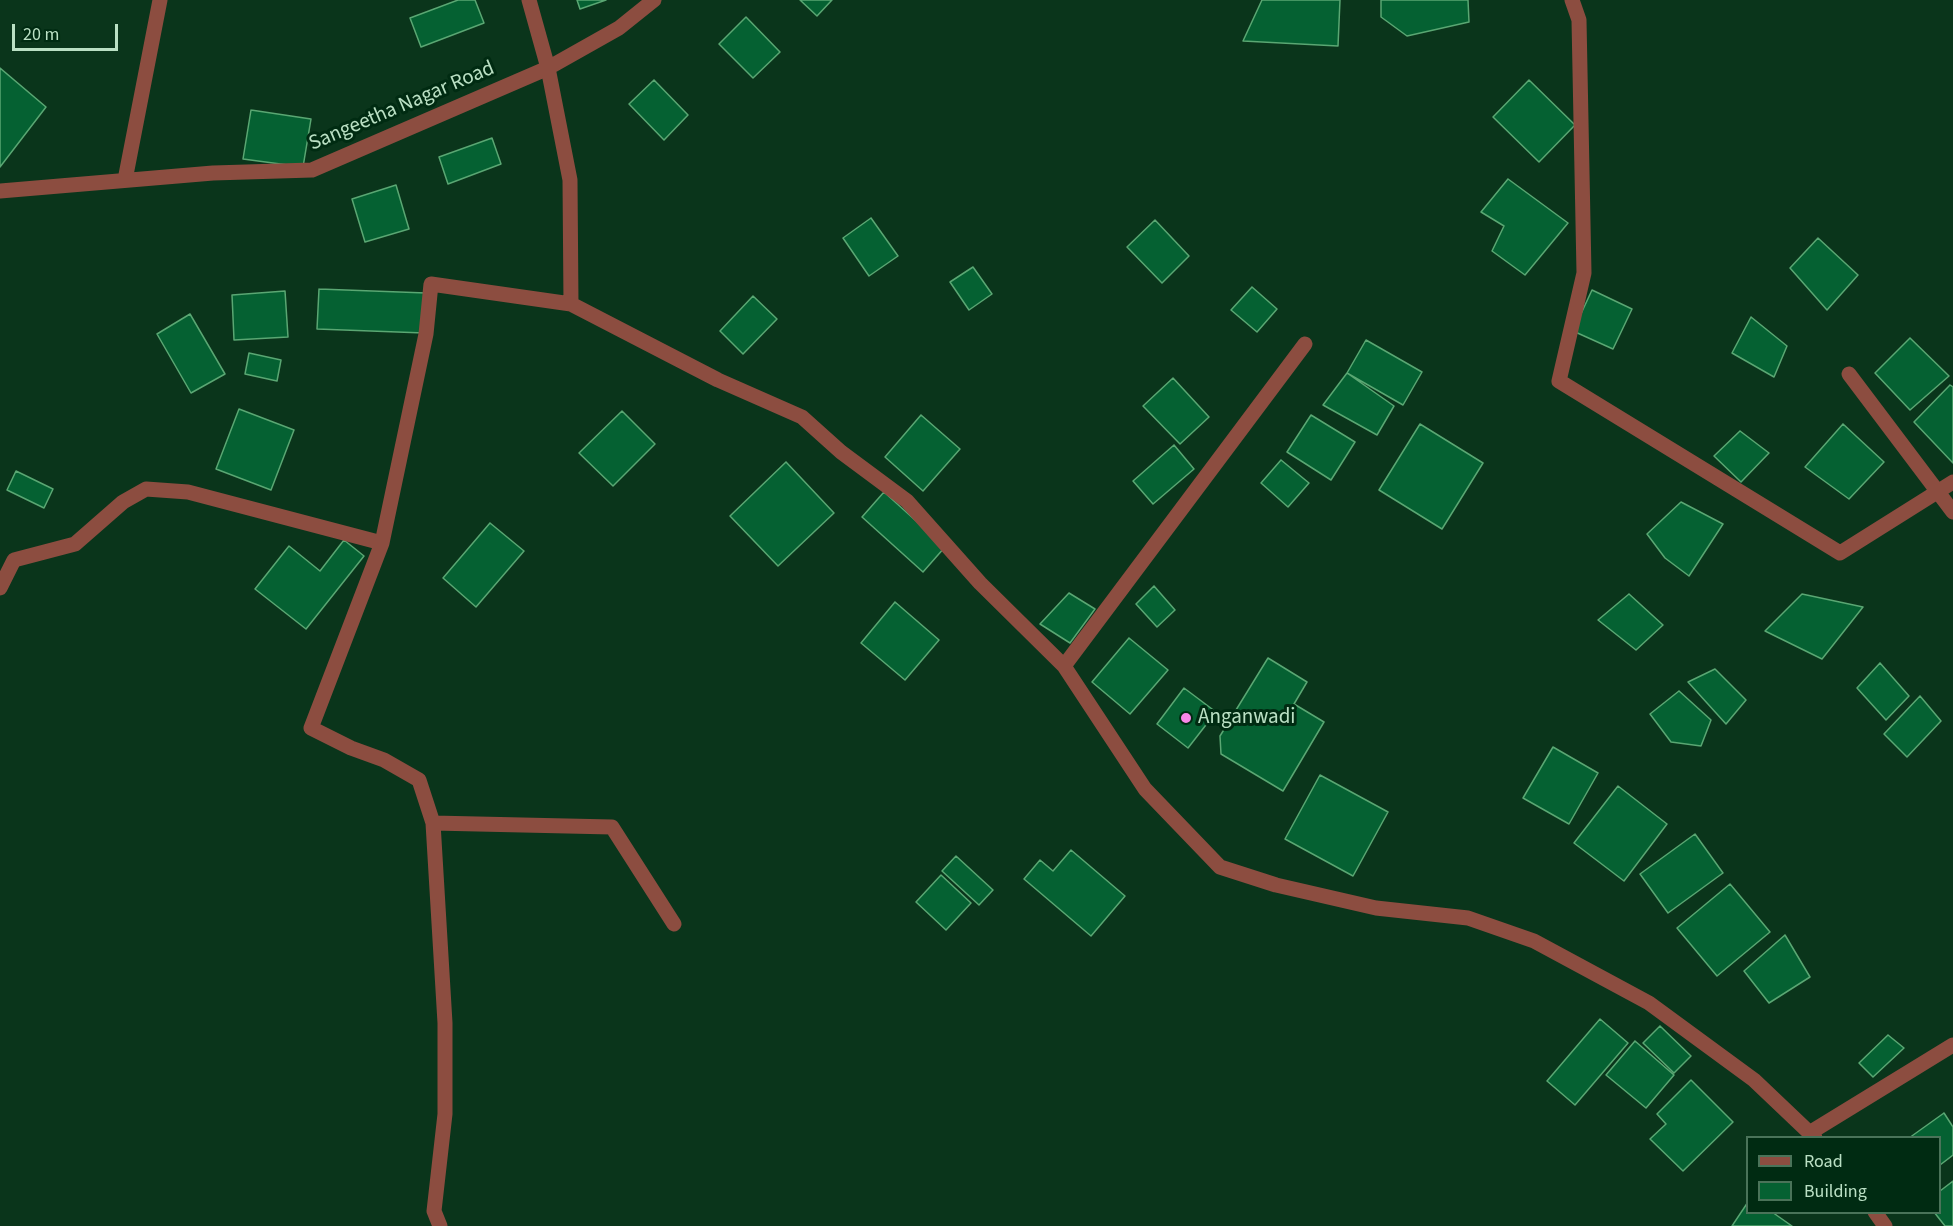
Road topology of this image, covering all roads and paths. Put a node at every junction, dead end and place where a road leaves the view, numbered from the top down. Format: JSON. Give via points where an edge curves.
{"nodes":[{"id":1,"x":160,"y":0,"type":"edge"},
{"id":2,"x":529,"y":0,"type":"edge"},
{"id":3,"x":654,"y":0,"type":"edge"},
{"id":4,"x":1572,"y":0,"type":"edge"},
{"id":5,"x":548,"y":68,"type":"junction"},
{"id":6,"x":125,"y":180,"type":"junction"},
{"id":7,"x":0,"y":190,"type":"edge"},
{"id":8,"x":571,"y":304,"type":"junction"},
{"id":9,"x":1305,"y":344,"type":"dead end"},
{"id":10,"x":1849,"y":374,"type":"dead end"},
{"id":11,"x":1953,"y":482,"type":"edge"},
{"id":12,"x":1938,"y":492,"type":"junction"},
{"id":13,"x":1953,"y":512,"type":"edge"},
{"id":14,"x":382,"y":543,"type":"junction"},
{"id":15,"x":0,"y":588,"type":"edge"},
{"id":16,"x":1064,"y":666,"type":"junction"},
{"id":17,"x":433,"y":823,"type":"junction"},
{"id":18,"x":674,"y":924,"type":"dead end"},
{"id":19,"x":1953,"y":1045,"type":"edge"},
{"id":20,"x":1813,"y":1134,"type":"edge"},
{"id":21,"x":440,"y":1226,"type":"edge"}],
"edges":[{"from":1,"to":6,"type":"street"},
{"from":2,"to":5,"type":"street"},
{"from":3,"to":5,"type":"street","name":"Sangeetha Nagar Road","via":[[619,28]]},
{"from":4,"to":12,"type":"street","via":[[1579,20],[1584,273],[1559,381],[1840,553]]},
{"from":5,"to":6,"type":"street","name":"Sangeetha Nagar Road","via":[[312,170]]},
{"from":5,"to":8,"type":"street","via":[[570,180]]},
{"from":6,"to":7,"type":"street","name":"Sangeetha Nagar Road"},
{"from":8,"to":14,"type":"street","via":[[431,284],[426,334]]},
{"from":8,"to":16,"type":"street","via":[[718,380],[802,417],[907,501],[980,583]]},
{"from":9,"to":16,"type":"street"},
{"from":10,"to":12,"type":"street"},
{"from":11,"to":12,"type":"street"},
{"from":12,"to":13,"type":"street"},
{"from":14,"to":15,"type":"street","via":[[188,492],[146,489],[123,502],[75,544],[14,560]]},
{"from":14,"to":17,"type":"street","via":[[311,728],[419,780]]},
{"from":16,"to":20,"type":"street","via":[[1145,789],[1220,867],[1276,885],[1376,908],[1468,918],[1534,941],[1649,1003],[1754,1080]]},
{"from":17,"to":18,"type":"street","via":[[612,827]]},
{"from":17,"to":21,"type":"street","via":[[446,1023],[445,1114],[434,1211]]},
{"from":19,"to":20,"type":"street"}]}
